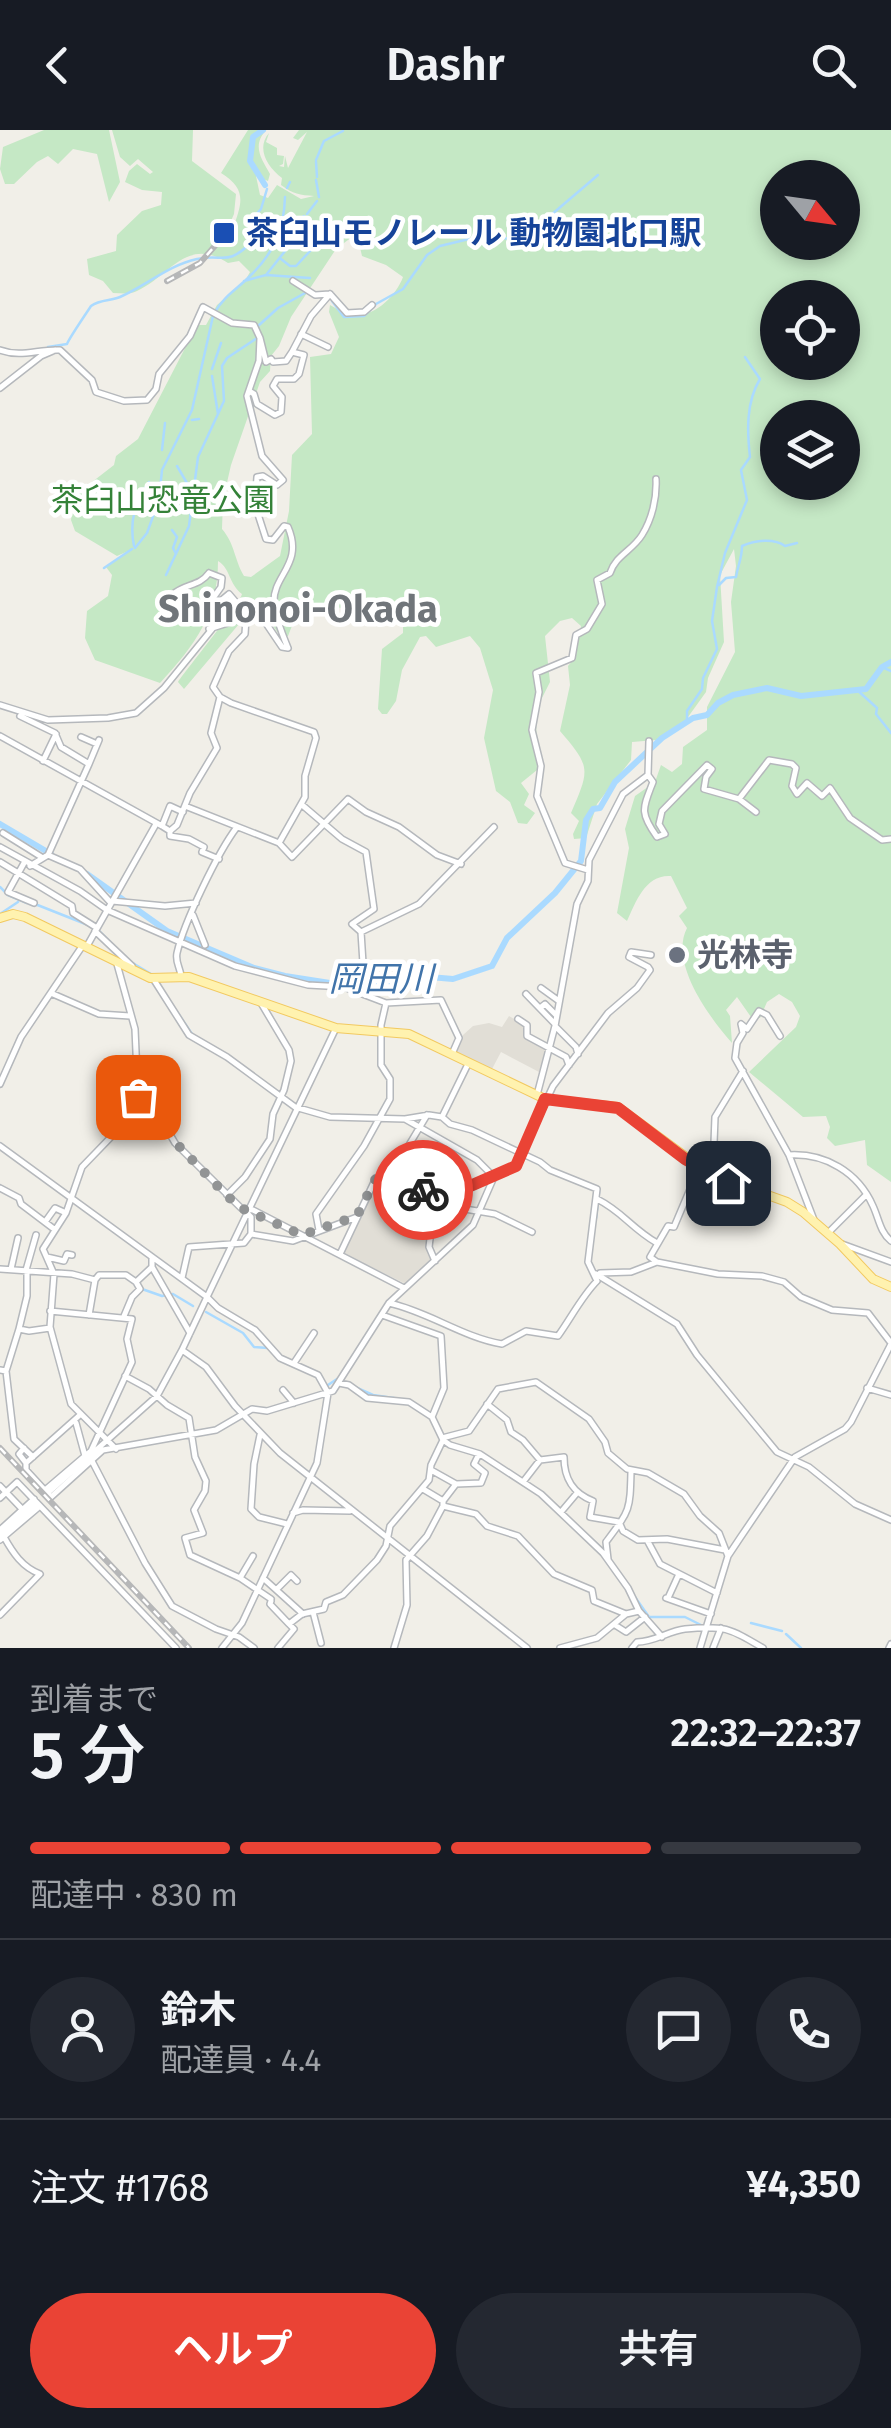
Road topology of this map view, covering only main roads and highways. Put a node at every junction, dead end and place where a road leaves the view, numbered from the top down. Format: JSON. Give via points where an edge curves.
{"nodes":[{"id":1,"x":5,"y":916,"type":"edge"},
{"id":2,"x":891,"y":1287,"type":"edge"}],
"edges":[{"from":1,"to":2,"type":"main road","via":[[25,916],[152,978],[181,976],[336,1028],[409,1034],[541,1097],[618,1108],[699,1168],[787,1202],[873,1279]]}]}
